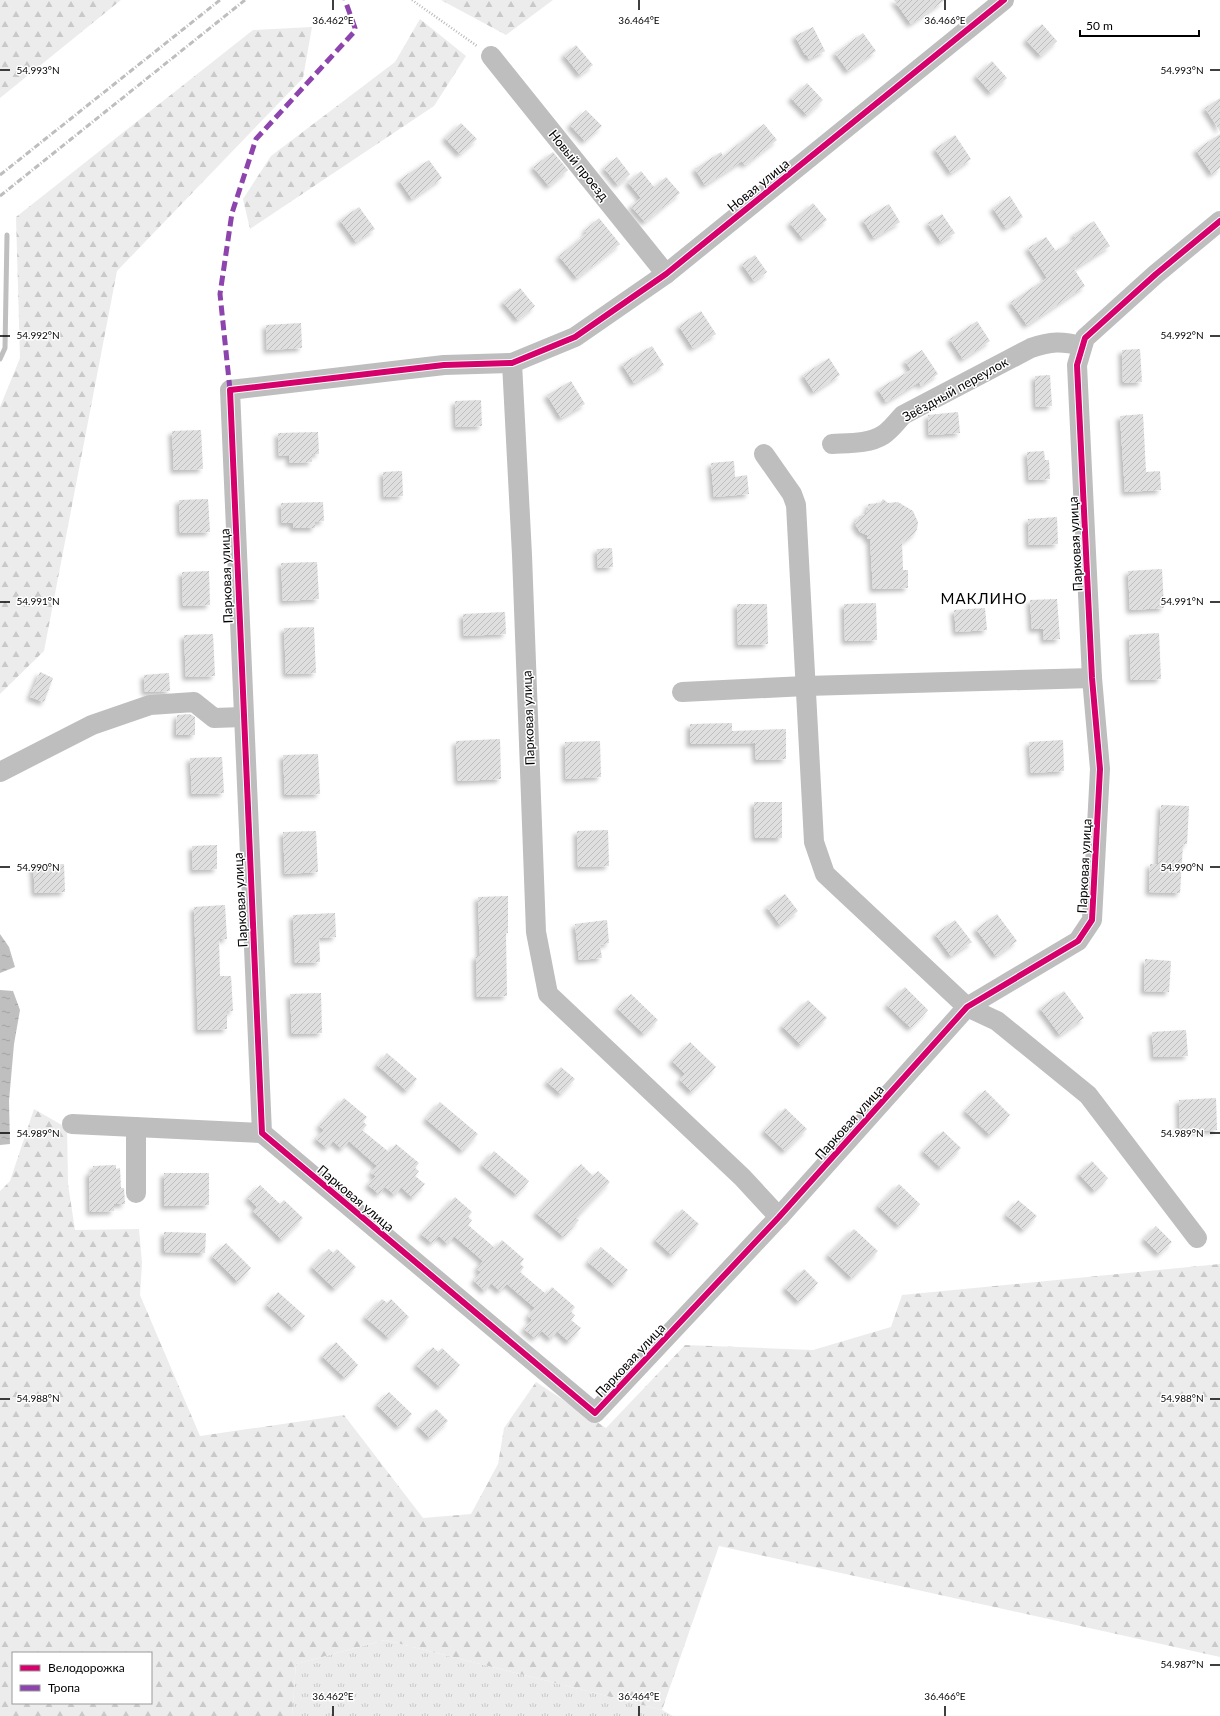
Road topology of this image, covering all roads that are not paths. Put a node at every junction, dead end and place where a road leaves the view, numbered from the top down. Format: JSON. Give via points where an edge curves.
{"nodes":[{"id":1,"x":1004,"y":0,"type":"edge"},
{"id":2,"x":491,"y":56,"type":"road end"},
{"id":3,"x":1220,"y":221,"type":"edge"},
{"id":4,"x":666,"y":274,"type":"junction"},
{"id":5,"x":1082,"y":346,"type":"junction"},
{"id":6,"x":512,"y":363,"type":"junction"},
{"id":7,"x":832,"y":444,"type":"dead end"},
{"id":8,"x":764,"y":454,"type":"dead end"},
{"id":9,"x":1092,"y":678,"type":"junction"},
{"id":10,"x":806,"y":686,"type":"junction"},
{"id":11,"x":682,"y":692,"type":"dead end"},
{"id":12,"x":242,"y":717,"type":"junction"},
{"id":13,"x":0,"y":772,"type":"edge"},
{"id":14,"x":966,"y":1007,"type":"junction"},
{"id":15,"x":72,"y":1124,"type":"dead end"},
{"id":16,"x":136,"y":1127,"type":"junction"},
{"id":17,"x":262,"y":1133,"type":"junction"},
{"id":18,"x":136,"y":1193,"type":"dead end"},
{"id":19,"x":779,"y":1217,"type":"junction"},
{"id":20,"x":1197,"y":1238,"type":"dead end"}],
"edges":[{"from":1,"to":4,"type":"street","name":"Новая улица"},
{"from":2,"to":4,"type":"street","name":"Новый проезд"},
{"from":3,"to":5,"type":"street","name":"Парковая улица","via":[[1090,333]]},
{"from":4,"to":6,"type":"street","name":"Новая улица","via":[[575,337]]},
{"from":5,"to":7,"type":"street","name":"Звёздный переулок","via":[[1059,342],[1031,348],[903,415],[889,430],[876,438]]},
{"from":5,"to":9,"type":"street","name":"Парковая улица","via":[[1077,365]]},
{"from":6,"to":12,"type":"street","name":"Парковая улица","via":[[444,365],[230,390]]},
{"from":6,"to":19,"type":"street","name":"Парковая улица","via":[[536,932],[548,994],[742,1177]]},
{"from":8,"to":10,"type":"street","via":[[792,494],[796,505]]},
{"from":9,"to":10,"type":"street"},
{"from":9,"to":14,"type":"street","name":"Парковая улица","via":[[1100,769],[1092,920],[1078,940]]},
{"from":10,"to":11,"type":"street"},
{"from":10,"to":14,"type":"street","via":[[814,842],[825,874]]},
{"from":12,"to":13,"type":"street","via":[[214,718],[194,702],[150,705],[92,725]]},
{"from":12,"to":17,"type":"street","name":"Парковая улица"},
{"from":14,"to":19,"type":"street","name":"Парковая улица"},
{"from":14,"to":20,"type":"street","via":[[997,1020],[1088,1096]]},
{"from":15,"to":16,"type":"street"},
{"from":16,"to":17,"type":"street"},
{"from":16,"to":18,"type":"street"},
{"from":17,"to":19,"type":"street","name":"Парковая улица","via":[[595,1413]]}]}
